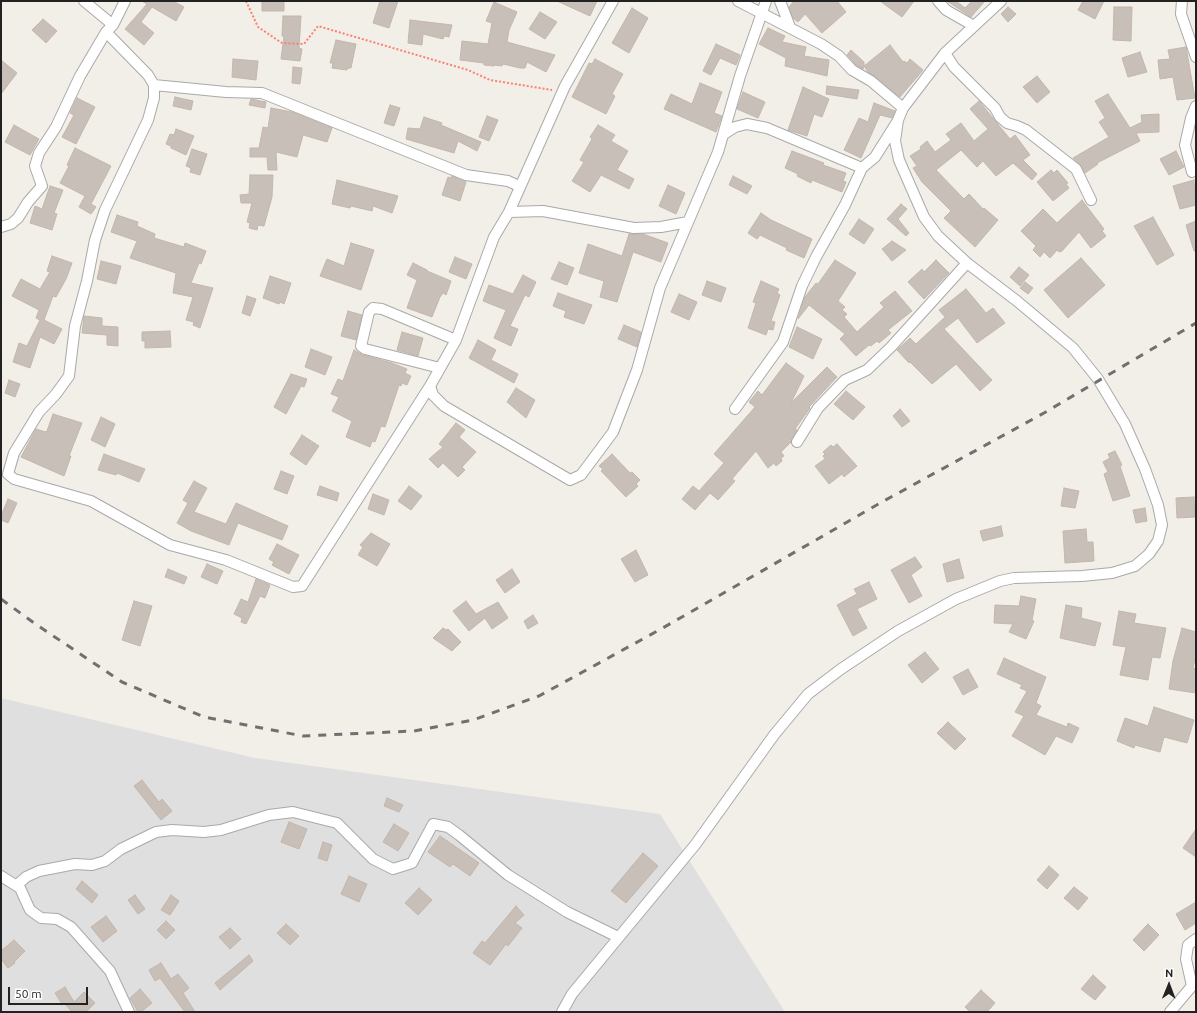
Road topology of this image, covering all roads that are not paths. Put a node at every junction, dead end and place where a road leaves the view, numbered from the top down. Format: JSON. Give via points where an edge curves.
{"nodes":[{"id":1,"x":84,"y":1,"type":"edge"},
{"id":2,"x":125,"y":1,"type":"edge"},
{"id":3,"x":613,"y":1,"type":"edge"},
{"id":4,"x":738,"y":1,"type":"edge"},
{"id":5,"x":766,"y":1,"type":"edge"},
{"id":6,"x":780,"y":1,"type":"edge"},
{"id":7,"x":938,"y":1,"type":"edge"},
{"id":8,"x":1001,"y":1,"type":"edge"},
{"id":9,"x":1182,"y":1,"type":"edge"},
{"id":10,"x":761,"y":13,"type":"junction"},
{"id":11,"x":974,"y":26,"type":"junction"},
{"id":12,"x":790,"y":27,"type":"junction"},
{"id":13,"x":110,"y":29,"type":"junction"},
{"id":14,"x":945,"y":54,"type":"junction"},
{"id":15,"x":1196,"y":57,"type":"edge"},
{"id":16,"x":154,"y":85,"type":"junction"},
{"id":17,"x":1196,"y":106,"type":"edge"},
{"id":18,"x":903,"y":108,"type":"junction"},
{"id":19,"x":898,"y":120,"type":"junction"},
{"id":20,"x":724,"y":134,"type":"junction"},
{"id":21,"x":862,"y":168,"type":"junction"},
{"id":22,"x":1192,"y":172,"type":"dead end"},
{"id":23,"x":519,"y":186,"type":"junction"},
{"id":24,"x":1091,"y":200,"type":"dead end"},
{"id":25,"x":509,"y":212,"type":"junction"},
{"id":26,"x":688,"y":222,"type":"junction"},
{"id":27,"x":1,"y":227,"type":"edge"},
{"id":28,"x":967,"y":263,"type":"junction"},
{"id":29,"x":456,"y":340,"type":"junction"},
{"id":30,"x":440,"y":368,"type":"junction"},
{"id":31,"x":430,"y":386,"type":"junction"},
{"id":32,"x":735,"y":409,"type":"dead end"},
{"id":33,"x":797,"y":442,"type":"dead end"},
{"id":34,"x":1,"y":876,"type":"edge"},
{"id":35,"x":17,"y":885,"type":"junction"},
{"id":36,"x":618,"y":937,"type":"junction"},
{"id":37,"x":1196,"y":939,"type":"edge"},
{"id":38,"x":130,"y":1012,"type":"edge"},
{"id":39,"x":562,"y":1012,"type":"edge"},
{"id":40,"x":1170,"y":1012,"type":"edge"}],
"edges":[{"from":1,"to":13,"type":"street"},
{"from":2,"to":13,"type":"street"},
{"from":3,"to":23,"type":"street","via":[[562,92]]},
{"from":4,"to":10,"type":"street"},
{"from":5,"to":10,"type":"street"},
{"from":6,"to":12,"type":"street"},
{"from":7,"to":11,"type":"street","via":[[946,10]]},
{"from":8,"to":11,"type":"street"},
{"from":9,"to":15,"type":"street","via":[[1181,14]]},
{"from":10,"to":12,"type":"street"},
{"from":10,"to":20,"type":"street"},
{"from":11,"to":14,"type":"street"},
{"from":12,"to":18,"type":"street","via":[[839,56],[852,70],[871,81]]},
{"from":13,"to":16,"type":"street"},
{"from":13,"to":27,"type":"street","via":[[80,76],[56,127],[39,153],[35,166],[42,186],[18,218],[11,224]]},
{"from":14,"to":18,"type":"street"},
{"from":14,"to":24,"type":"street","via":[[954,67],[995,108],[1000,117],[1007,123],[1026,130],[1076,169]]},
{"from":16,"to":23,"type":"street","via":[[226,92],[262,92],[466,175],[508,181]]},
{"from":16,"to":31,"type":"street","via":[[154,98],[148,120],[105,210],[95,240],[88,281],[74,326],[69,376],[38,412],[14,453],[8,474],[14,479],[91,500],[170,545],[226,560],[293,587],[302,586]]},
{"from":17,"to":22,"type":"street","via":[[1185,145]]},
{"from":18,"to":19,"type":"street"},
{"from":19,"to":21,"type":"street","via":[[875,157]]},
{"from":19,"to":28,"type":"street","via":[[895,141],[899,160],[924,217],[938,236]]},
{"from":20,"to":21,"type":"street","via":[[735,127],[747,124],[767,128]]},
{"from":20,"to":26,"type":"street"},
{"from":21,"to":32,"type":"street","via":[[802,286],[783,342]]},
{"from":23,"to":25,"type":"street"},
{"from":25,"to":26,"type":"street","via":[[544,211],[634,228]]},
{"from":25,"to":29,"type":"street","via":[[494,237]]},
{"from":26,"to":31,"type":"street","via":[[660,288],[637,370],[613,432],[581,475],[570,480],[549,468],[444,406],[433,395]]},
{"from":28,"to":33,"type":"street","via":[[892,347],[867,370],[845,380],[823,402]]},
{"from":28,"to":36,"type":"street","via":[[1073,348],[1098,379],[1118,412],[1145,469],[1162,524],[1158,541],[1149,554],[1135,566],[1112,573],[1034,576],[1000,581],[956,599],[898,631],[841,669],[808,694],[793,710],[695,845]]},
{"from":29,"to":30,"type":"street"},
{"from":29,"to":30,"type":"street","via":[[382,309],[373,308],[369,312],[361,346]]},
{"from":30,"to":31,"type":"street"},
{"from":34,"to":35,"type":"street"},
{"from":35,"to":36,"type":"street","via":[[39,871],[75,864],[92,865],[105,861],[121,849],[156,832],[221,830],[269,815],[293,812],[337,822],[373,859],[393,869],[412,863],[434,824],[448,827],[508,875],[567,912]]},
{"from":35,"to":38,"type":"street","via":[[30,910],[41,918],[57,919],[71,926],[110,971]]},
{"from":36,"to":39,"type":"street","via":[[572,994]]},
{"from":37,"to":40,"type":"street","via":[[1188,945],[1186,959],[1192,986]]}]}
